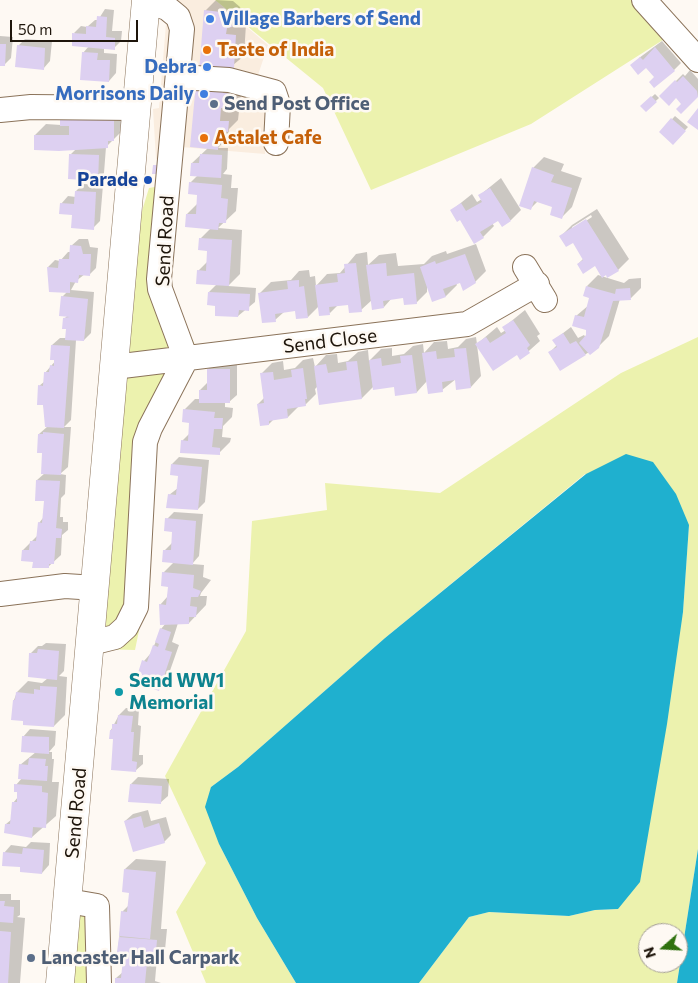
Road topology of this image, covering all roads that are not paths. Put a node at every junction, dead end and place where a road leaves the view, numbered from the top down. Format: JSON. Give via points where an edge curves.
{"nodes":[{"id":1,"x":644,"y":0,"type":"edge"},
{"id":2,"x":146,"y":1,"type":"edge"},
{"id":3,"x":698,"y":60,"type":"edge"},
{"id":4,"x":178,"y":77,"type":"junction"},
{"id":5,"x":135,"y":108,"type":"junction"},
{"id":6,"x":0,"y":110,"type":"edge"},
{"id":7,"x":276,"y":143,"type":"dead end"},
{"id":8,"x":536,"y":284,"type":"dead end"},
{"id":9,"x":186,"y":359,"type":"junction"},
{"id":10,"x":114,"y":367,"type":"junction"},
{"id":11,"x":96,"y":588,"type":"junction"},
{"id":12,"x":0,"y":594,"type":"edge"},
{"id":13,"x":91,"y":644,"type":"junction"},
{"id":14,"x":68,"y":901,"type":"junction"},
{"id":15,"x":60,"y":983,"type":"edge"},
{"id":16,"x":99,"y":983,"type":"edge"}],
"edges":[{"from":1,"to":3,"type":"street"},
{"from":2,"to":4,"type":"street","name":"Send Road","via":[[167,8],[178,17],[182,29]]},
{"from":2,"to":5,"type":"main road","name":"Send Road"},
{"from":4,"to":7,"type":"street","via":[[229,80],[274,92],[278,104]]},
{"from":4,"to":9,"type":"street","name":"Send Road","via":[[159,279]]},
{"from":5,"to":6,"type":"street","via":[[31,107]]},
{"from":5,"to":10,"type":"main road","name":"Send Road"},
{"from":8,"to":9,"type":"street","name":"Send Close","via":[[467,324]]},
{"from":9,"to":10,"type":"street","name":"Send Close"},
{"from":9,"to":13,"type":"street","via":[[145,442],[136,607],[126,627],[114,637]]},
{"from":10,"to":11,"type":"main road","name":"Send Road"},
{"from":11,"to":12,"type":"street","via":[[65,586]]},
{"from":11,"to":13,"type":"main road","name":"Send Road"},
{"from":13,"to":14,"type":"main road","name":"Send Road"},
{"from":14,"to":15,"type":"main road","name":"Send Road"},
{"from":14,"to":16,"type":"street","via":[[97,906]]}]}
